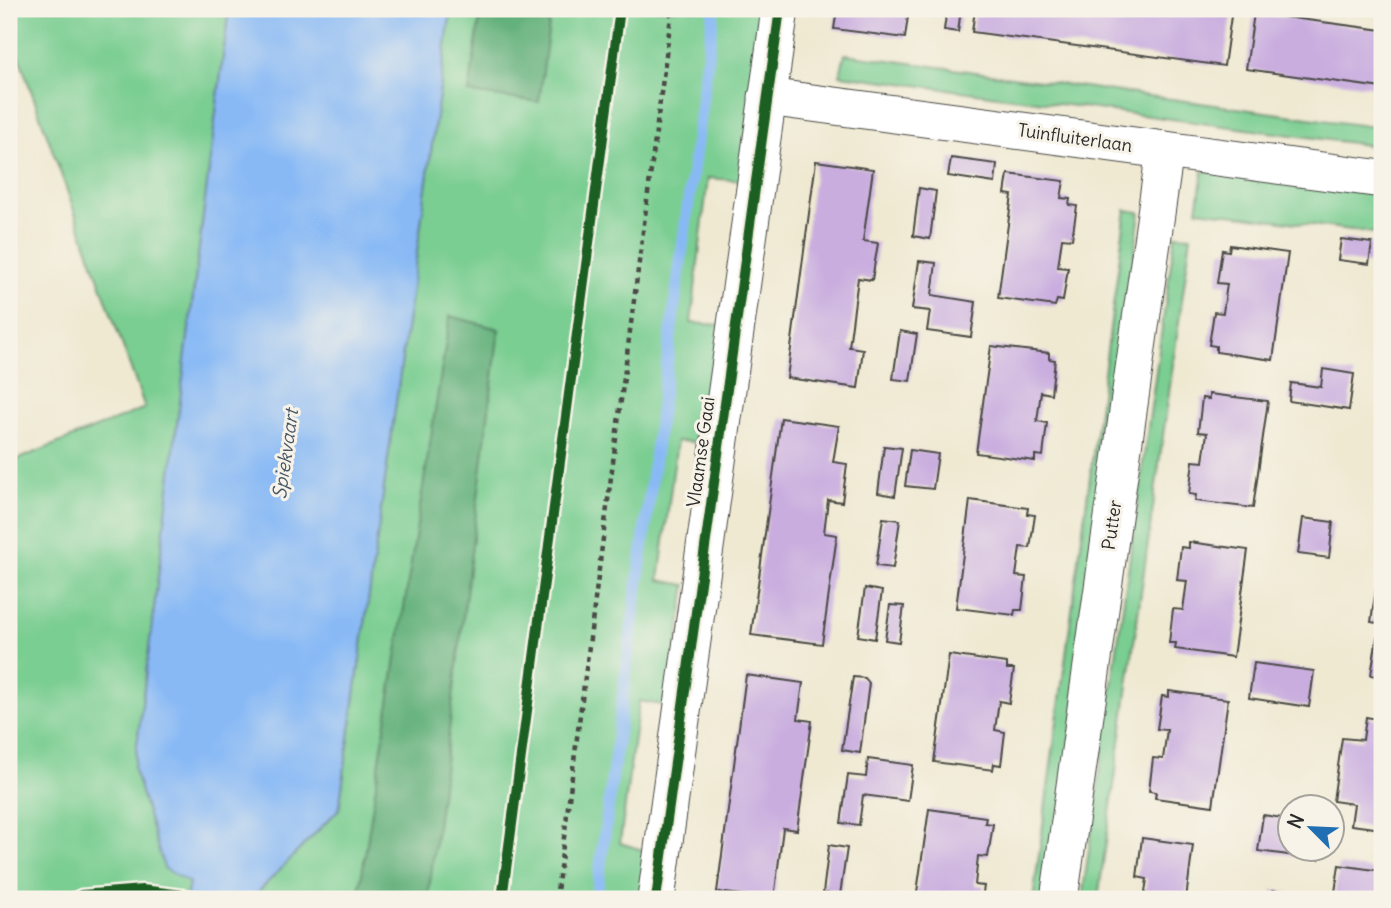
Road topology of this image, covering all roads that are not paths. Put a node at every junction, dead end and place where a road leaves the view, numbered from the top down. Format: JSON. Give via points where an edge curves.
{"nodes":[{"id":1,"x":780,"y":9,"type":"edge"},
{"id":2,"x":767,"y":96,"type":"junction"},
{"id":3,"x":1165,"y":150,"type":"junction"},
{"id":4,"x":1382,"y":179,"type":"edge"},
{"id":5,"x":656,"y":899,"type":"edge"},
{"id":6,"x":1059,"y":899,"type":"edge"}],
"edges":[{"from":1,"to":2,"type":"street","name":"Vlaamse Gaai"},
{"from":2,"to":3,"type":"street","name":"Tuinfluiterlaan"},
{"from":2,"to":5,"type":"street","name":"Vlaamse Gaai"},
{"from":3,"to":4,"type":"street","name":"Tuinfluiterlaan"},
{"from":3,"to":6,"type":"street","name":"Putter"}]}
